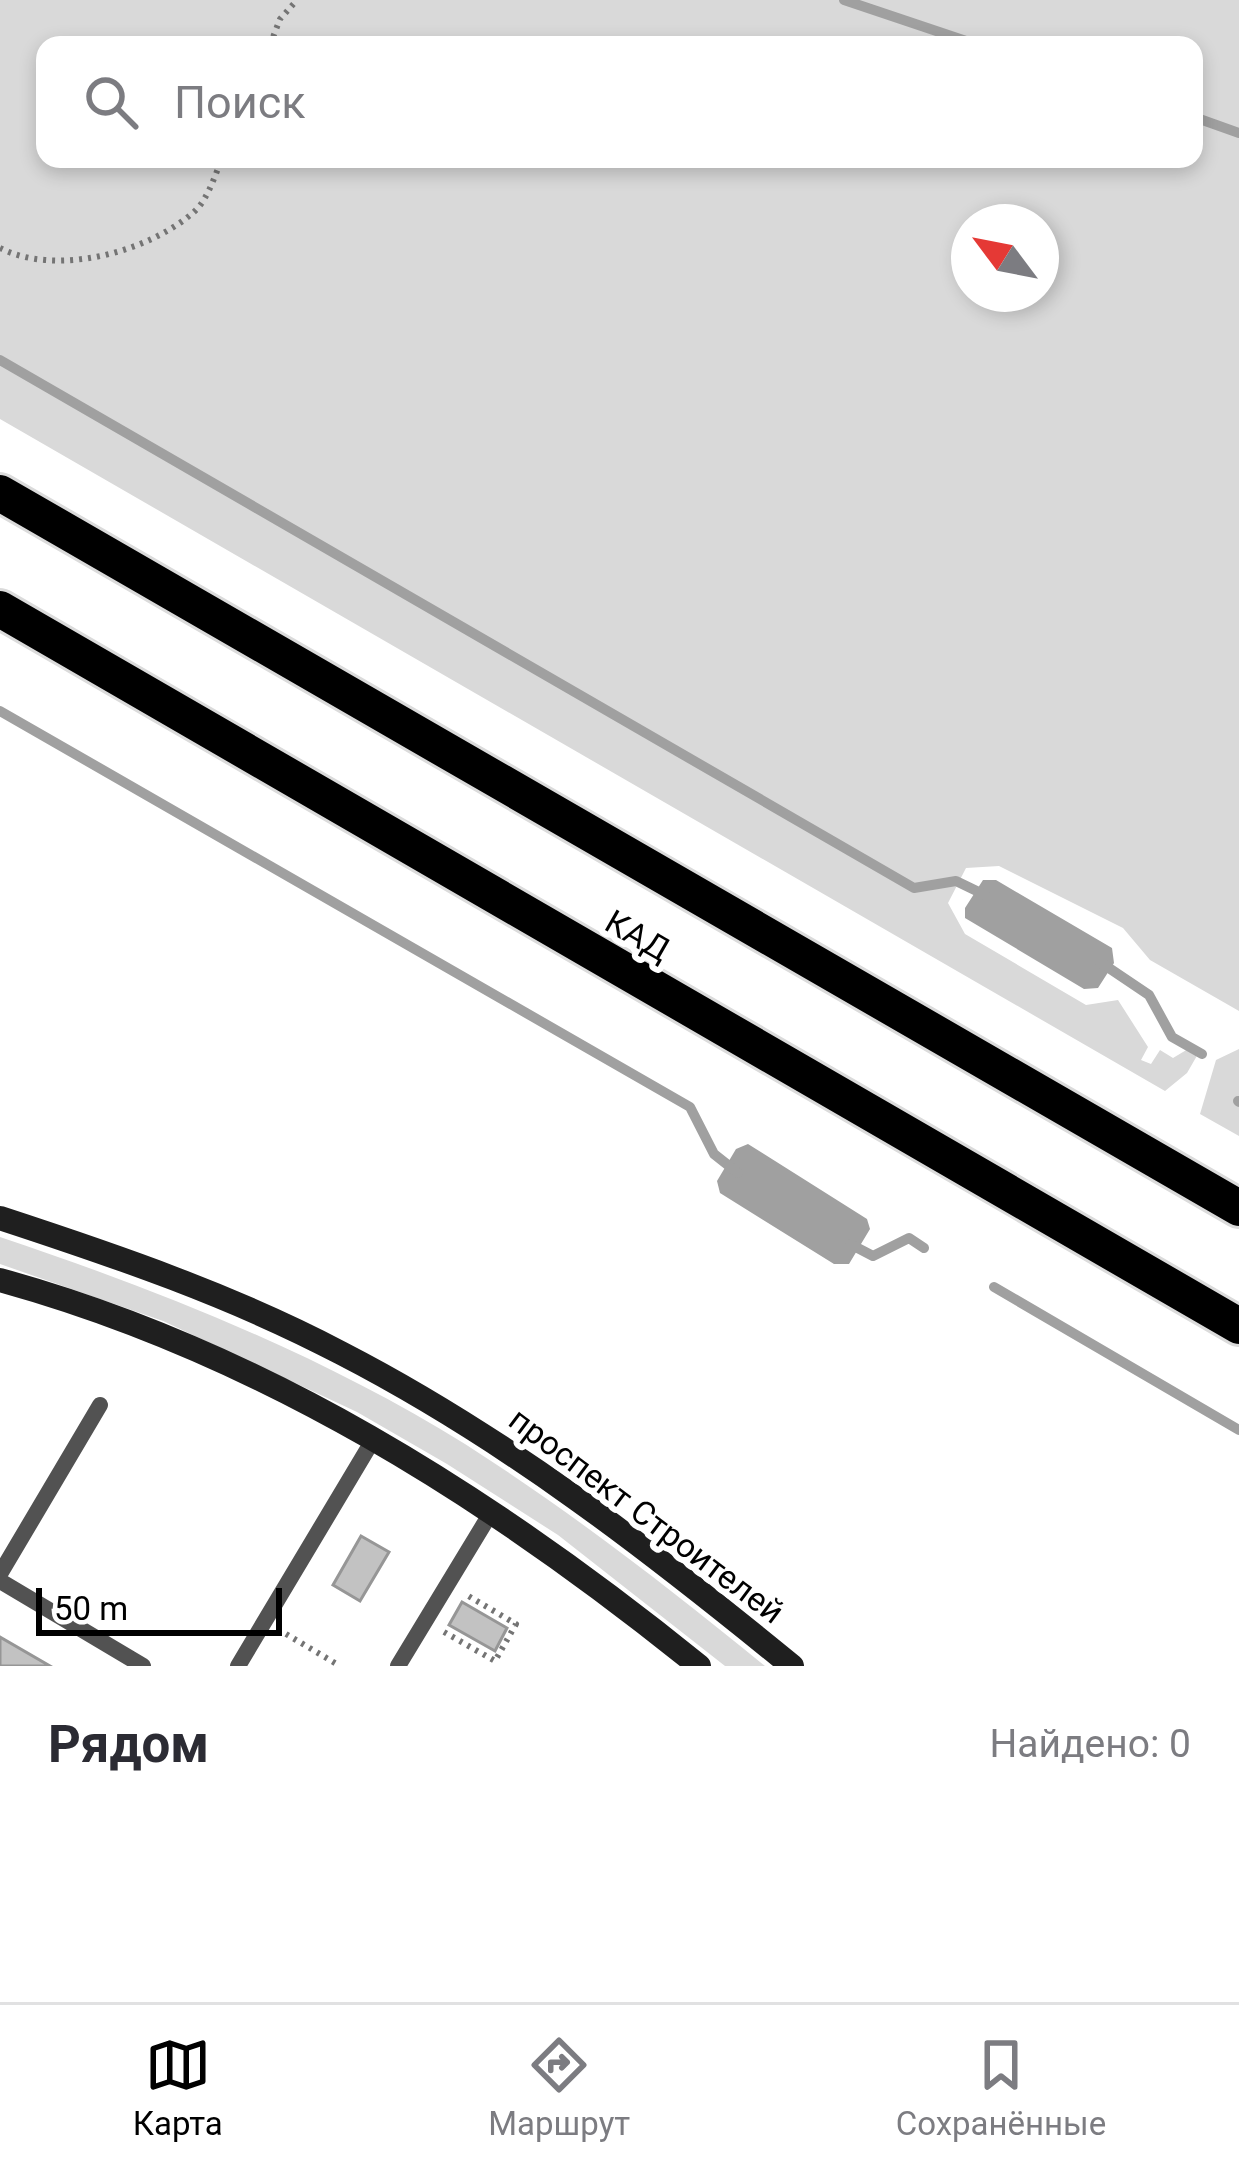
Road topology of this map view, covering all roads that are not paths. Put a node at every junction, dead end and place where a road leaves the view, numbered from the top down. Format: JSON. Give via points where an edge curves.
{"nodes":[{"id":1,"x":0,"y":493,"type":"edge"},
{"id":2,"x":0,"y":609,"type":"edge"},
{"id":3,"x":1239,"y":1208,"type":"edge"},
{"id":4,"x":0,"y":1218,"type":"edge"},
{"id":5,"x":0,"y":1280,"type":"edge"},
{"id":6,"x":1239,"y":1326,"type":"edge"},
{"id":7,"x":100,"y":1405,"type":"dead end"},
{"id":8,"x":373,"y":1439,"type":"junction"},
{"id":9,"x":492,"y":1510,"type":"junction"},
{"id":10,"x":0,"y":1578,"type":"edge"},
{"id":11,"x":143,"y":1666,"type":"edge"},
{"id":12,"x":238,"y":1666,"type":"edge"},
{"id":13,"x":400,"y":1666,"type":"edge"},
{"id":14,"x":699,"y":1666,"type":"edge"},
{"id":15,"x":792,"y":1666,"type":"edge"}],
"edges":[{"from":1,"to":3,"type":"highway","name":"КАД"},
{"from":2,"to":6,"type":"highway","name":"КАД"},
{"from":4,"to":15,"type":"street","name":"проспект Строителей","via":[[201,1289],[377,1373],[592,1507]]},
{"from":5,"to":8,"type":"street","via":[[176,1339]]},
{"from":7,"to":10,"type":"lane"},
{"from":8,"to":9,"type":"street"},
{"from":8,"to":12,"type":"lane"},
{"from":9,"to":13,"type":"lane"},
{"from":9,"to":14,"type":"street"},
{"from":10,"to":11,"type":"lane"}]}
